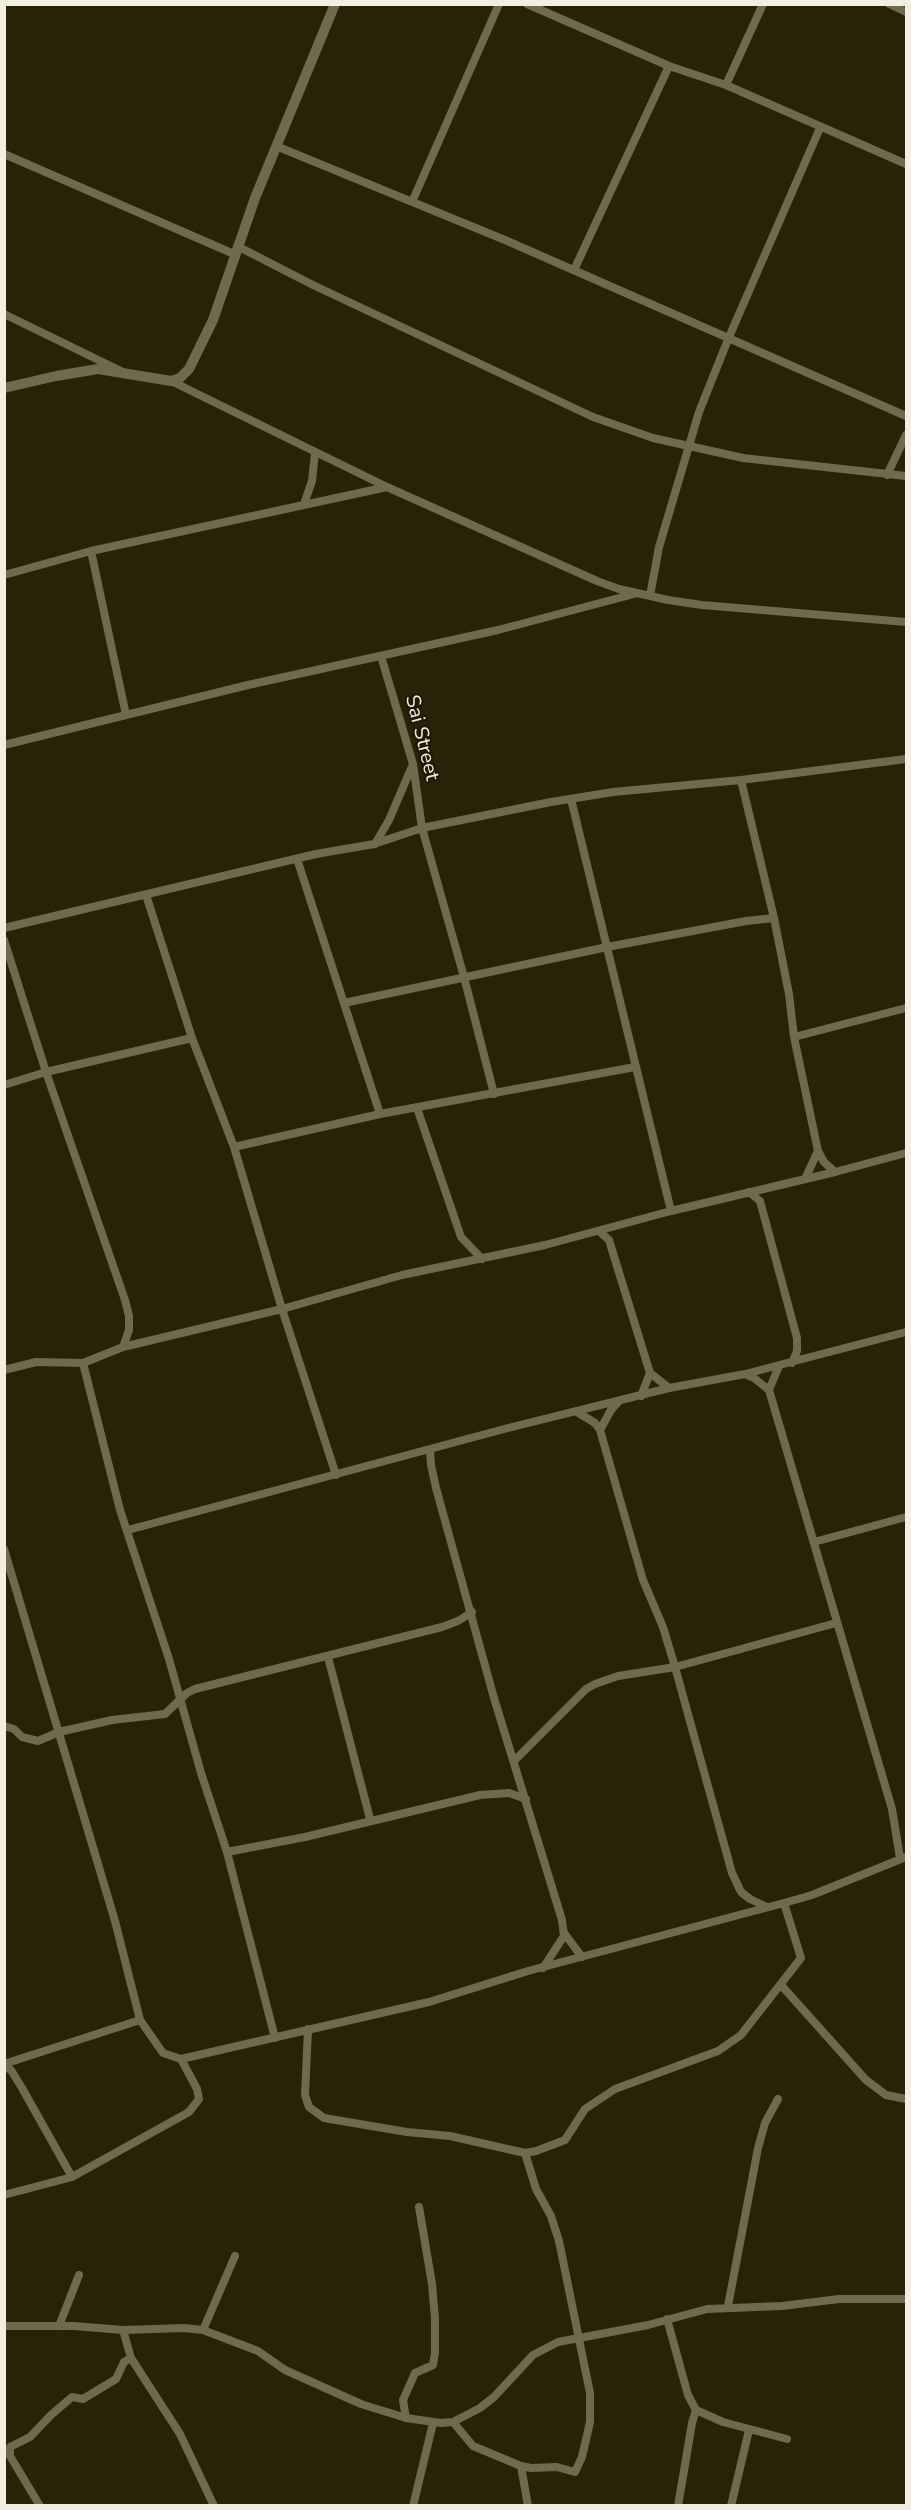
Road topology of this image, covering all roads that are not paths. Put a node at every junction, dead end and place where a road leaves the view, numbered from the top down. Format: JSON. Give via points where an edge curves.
{"nodes":[{"id":1,"x":335,"y":4,"type":"edge"},
{"id":2,"x":499,"y":4,"type":"edge"},
{"id":3,"x":527,"y":4,"type":"edge"},
{"id":4,"x":763,"y":4,"type":"edge"},
{"id":5,"x":889,"y":4,"type":"edge"},
{"id":6,"x":906,"y":12,"type":"edge"},
{"id":7,"x":669,"y":66,"type":"junction"},
{"id":8,"x":726,"y":85,"type":"junction"},
{"id":9,"x":820,"y":128,"type":"junction"},
{"id":10,"x":276,"y":146,"type":"junction"},
{"id":11,"x":4,"y":154,"type":"edge"},
{"id":12,"x":906,"y":164,"type":"edge"},
{"id":13,"x":412,"y":202,"type":"junction"},
{"id":14,"x":236,"y":250,"type":"junction"},
{"id":15,"x":574,"y":270,"type":"junction"},
{"id":16,"x":4,"y":314,"type":"edge"},
{"id":17,"x":729,"y":337,"type":"junction"},
{"id":18,"x":121,"y":371,"type":"junction"},
{"id":19,"x":171,"y":381,"type":"junction"},
{"id":20,"x":4,"y":388,"type":"edge"},
{"id":21,"x":906,"y":416,"type":"edge"},
{"id":22,"x":906,"y":435,"type":"edge"},
{"id":23,"x":688,"y":448,"type":"junction"},
{"id":24,"x":315,"y":453,"type":"junction"},
{"id":25,"x":887,"y":475,"type":"junction"},
{"id":26,"x":906,"y":476,"type":"edge"},
{"id":27,"x":387,"y":487,"type":"junction"},
{"id":28,"x":304,"y":504,"type":"junction"},
{"id":29,"x":91,"y":551,"type":"junction"},
{"id":30,"x":4,"y":575,"type":"edge"},
{"id":31,"x":638,"y":593,"type":"junction"},
{"id":32,"x":650,"y":597,"type":"junction"},
{"id":33,"x":906,"y":622,"type":"edge"},
{"id":34,"x":381,"y":656,"type":"junction"},
{"id":35,"x":126,"y":715,"type":"junction"},
{"id":36,"x":4,"y":745,"type":"edge"},
{"id":37,"x":906,"y":759,"type":"edge"},
{"id":38,"x":413,"y":764,"type":"junction"},
{"id":39,"x":741,"y":780,"type":"junction"},
{"id":40,"x":571,"y":799,"type":"junction"},
{"id":41,"x":422,"y":828,"type":"junction"},
{"id":42,"x":375,"y":844,"type":"junction"},
{"id":43,"x":297,"y":859,"type":"junction"},
{"id":44,"x":146,"y":895,"type":"junction"},
{"id":45,"x":774,"y":918,"type":"junction"},
{"id":46,"x":4,"y":928,"type":"edge"},
{"id":47,"x":4,"y":940,"type":"edge"},
{"id":48,"x":607,"y":946,"type":"junction"},
{"id":49,"x":464,"y":977,"type":"junction"},
{"id":50,"x":344,"y":1003,"type":"junction"},
{"id":51,"x":906,"y":1008,"type":"edge"},
{"id":52,"x":794,"y":1037,"type":"junction"},
{"id":53,"x":192,"y":1038,"type":"junction"},
{"id":54,"x":635,"y":1067,"type":"junction"},
{"id":55,"x":46,"y":1072,"type":"junction"},
{"id":56,"x":4,"y":1084,"type":"edge"},
{"id":57,"x":494,"y":1094,"type":"junction"},
{"id":58,"x":417,"y":1108,"type":"junction"},
{"id":59,"x":380,"y":1114,"type":"junction"},
{"id":60,"x":234,"y":1147,"type":"junction"},
{"id":61,"x":818,"y":1151,"type":"junction"},
{"id":62,"x":906,"y":1153,"type":"edge"},
{"id":63,"x":835,"y":1172,"type":"junction"},
{"id":64,"x":805,"y":1179,"type":"junction"},
{"id":65,"x":749,"y":1192,"type":"junction"},
{"id":66,"x":671,"y":1211,"type":"junction"},
{"id":67,"x":599,"y":1231,"type":"junction"},
{"id":68,"x":482,"y":1259,"type":"junction"},
{"id":69,"x":282,"y":1309,"type":"junction"},
{"id":70,"x":906,"y":1332,"type":"edge"},
{"id":71,"x":123,"y":1347,"type":"junction"},
{"id":72,"x":83,"y":1363,"type":"junction"},
{"id":73,"x":792,"y":1363,"type":"junction"},
{"id":74,"x":779,"y":1366,"type":"junction"},
{"id":75,"x":4,"y":1370,"type":"edge"},
{"id":76,"x":650,"y":1373,"type":"junction"},
{"id":77,"x":745,"y":1374,"type":"junction"},
{"id":78,"x":669,"y":1388,"type":"junction"},
{"id":79,"x":769,"y":1390,"type":"junction"},
{"id":80,"x":641,"y":1396,"type":"junction"},
{"id":81,"x":619,"y":1401,"type":"junction"},
{"id":82,"x":577,"y":1412,"type":"junction"},
{"id":83,"x":600,"y":1430,"type":"junction"},
{"id":84,"x":430,"y":1449,"type":"junction"},
{"id":85,"x":336,"y":1475,"type":"junction"},
{"id":86,"x":906,"y":1517,"type":"edge"},
{"id":87,"x":128,"y":1530,"type":"junction"},
{"id":88,"x":814,"y":1542,"type":"junction"},
{"id":89,"x":4,"y":1549,"type":"edge"},
{"id":90,"x":472,"y":1612,"type":"junction"},
{"id":91,"x":837,"y":1623,"type":"junction"},
{"id":92,"x":328,"y":1657,"type":"junction"},
{"id":93,"x":675,"y":1667,"type":"junction"},
{"id":94,"x":180,"y":1701,"type":"junction"},
{"id":95,"x":4,"y":1726,"type":"edge"},
{"id":96,"x":59,"y":1732,"type":"junction"},
{"id":97,"x":514,"y":1761,"type":"junction"},
{"id":98,"x":526,"y":1799,"type":"junction"},
{"id":99,"x":370,"y":1819,"type":"junction"},
{"id":100,"x":227,"y":1852,"type":"junction"},
{"id":101,"x":903,"y":1857,"type":"edge"},
{"id":102,"x":784,"y":1903,"type":"junction"},
{"id":103,"x":767,"y":1907,"type":"junction"},
{"id":104,"x":564,"y":1933,"type":"junction"},
{"id":105,"x":582,"y":1957,"type":"junction"},
{"id":106,"x":543,"y":1968,"type":"junction"},
{"id":107,"x":781,"y":1985,"type":"junction"},
{"id":108,"x":140,"y":2020,"type":"junction"},
{"id":109,"x":308,"y":2029,"type":"junction"},
{"id":110,"x":276,"y":2038,"type":"junction"},
{"id":111,"x":181,"y":2059,"type":"junction"},
{"id":112,"x":4,"y":2065,"type":"edge"},
{"id":113,"x":778,"y":2099,"type":"dead end"},
{"id":114,"x":906,"y":2099,"type":"edge"},
{"id":115,"x":525,"y":2153,"type":"junction"},
{"id":116,"x":72,"y":2177,"type":"junction"},
{"id":117,"x":4,"y":2195,"type":"edge"},
{"id":118,"x":419,"y":2207,"type":"dead end"},
{"id":119,"x":235,"y":2256,"type":"dead end"},
{"id":120,"x":79,"y":2275,"type":"dead end"},
{"id":121,"x":906,"y":2299,"type":"edge"},
{"id":122,"x":728,"y":2306,"type":"junction"},
{"id":123,"x":667,"y":2319,"type":"junction"},
{"id":124,"x":4,"y":2326,"type":"edge"},
{"id":125,"x":59,"y":2326,"type":"junction"},
{"id":126,"x":123,"y":2330,"type":"junction"},
{"id":127,"x":203,"y":2330,"type":"junction"},
{"id":128,"x":578,"y":2338,"type":"junction"},
{"id":129,"x":131,"y":2358,"type":"junction"},
{"id":130,"x":696,"y":2410,"type":"junction"},
{"id":131,"x":406,"y":2418,"type":"junction"},
{"id":132,"x":433,"y":2422,"type":"junction"},
{"id":133,"x":453,"y":2422,"type":"junction"},
{"id":134,"x":749,"y":2430,"type":"junction"},
{"id":135,"x":787,"y":2439,"type":"dead end"},
{"id":136,"x":7,"y":2447,"type":"edge"},
{"id":137,"x":521,"y":2466,"type":"junction"},
{"id":138,"x":40,"y":2505,"type":"edge"},
{"id":139,"x":214,"y":2505,"type":"edge"},
{"id":140,"x":413,"y":2505,"type":"edge"},
{"id":141,"x":528,"y":2505,"type":"edge"},
{"id":142,"x":678,"y":2505,"type":"edge"},
{"id":143,"x":731,"y":2505,"type":"edge"}],
"edges":[{"from":1,"to":10,"type":"street"},
{"from":2,"to":13,"type":"street"},
{"from":3,"to":7,"type":"street"},
{"from":4,"to":8,"type":"street"},
{"from":5,"to":6,"type":"street"},
{"from":7,"to":8,"type":"street"},
{"from":7,"to":15,"type":"street"},
{"from":8,"to":9,"type":"street"},
{"from":9,"to":12,"type":"street"},
{"from":9,"to":17,"type":"street"},
{"from":10,"to":13,"type":"street"},
{"from":10,"to":14,"type":"street"},
{"from":11,"to":14,"type":"street"},
{"from":13,"to":15,"type":"street"},
{"from":14,"to":19,"type":"street","via":[[196,358],[184,374]]},
{"from":14,"to":23,"type":"street","via":[[593,417]]},
{"from":15,"to":17,"type":"street"},
{"from":16,"to":18,"type":"street"},
{"from":17,"to":21,"type":"street"},
{"from":17,"to":23,"type":"street"},
{"from":18,"to":19,"type":"street"},
{"from":18,"to":20,"type":"street","via":[[90,370]]},
{"from":19,"to":24,"type":"street"},
{"from":22,"to":25,"type":"street"},
{"from":23,"to":25,"type":"street"},
{"from":23,"to":32,"type":"street","via":[[659,547]]},
{"from":24,"to":27,"type":"street"},
{"from":24,"to":28,"type":"street"},
{"from":25,"to":26,"type":"street"},
{"from":27,"to":28,"type":"street"},
{"from":27,"to":31,"type":"street","via":[[597,581]]},
{"from":28,"to":29,"type":"street"},
{"from":29,"to":30,"type":"street"},
{"from":29,"to":35,"type":"street"},
{"from":31,"to":32,"type":"street"},
{"from":31,"to":34,"type":"street"},
{"from":32,"to":33,"type":"street"},
{"from":34,"to":35,"type":"street"},
{"from":34,"to":38,"type":"street","name":"Sai Street"},
{"from":35,"to":36,"type":"street"},
{"from":37,"to":39,"type":"street"},
{"from":38,"to":41,"type":"street","name":"Sai Street"},
{"from":38,"to":42,"type":"street"},
{"from":39,"to":40,"type":"street"},
{"from":39,"to":45,"type":"street"},
{"from":40,"to":41,"type":"street"},
{"from":40,"to":48,"type":"street"},
{"from":41,"to":42,"type":"street"},
{"from":41,"to":49,"type":"street","name":"Sai Street"},
{"from":42,"to":43,"type":"street"},
{"from":43,"to":44,"type":"street"},
{"from":43,"to":50,"type":"street"},
{"from":44,"to":46,"type":"street"},
{"from":44,"to":53,"type":"street"},
{"from":45,"to":48,"type":"street"},
{"from":45,"to":52,"type":"street"},
{"from":47,"to":55,"type":"street"},
{"from":48,"to":49,"type":"street"},
{"from":48,"to":54,"type":"street"},
{"from":49,"to":50,"type":"street"},
{"from":49,"to":57,"type":"street","name":"Sai Street"},
{"from":50,"to":59,"type":"street"},
{"from":51,"to":52,"type":"street"},
{"from":52,"to":61,"type":"street"},
{"from":53,"to":55,"type":"street"},
{"from":53,"to":60,"type":"street"},
{"from":54,"to":57,"type":"street"},
{"from":54,"to":66,"type":"street"},
{"from":55,"to":56,"type":"street"},
{"from":55,"to":71,"type":"street","via":[[125,1300],[129,1330]]},
{"from":57,"to":58,"type":"street"},
{"from":58,"to":59,"type":"street"},
{"from":58,"to":68,"type":"street","via":[[461,1238]]},
{"from":59,"to":60,"type":"street"},
{"from":60,"to":69,"type":"street"},
{"from":61,"to":63,"type":"street"},
{"from":61,"to":64,"type":"street"},
{"from":62,"to":63,"type":"street"},
{"from":63,"to":64,"type":"street"},
{"from":64,"to":65,"type":"street"},
{"from":65,"to":66,"type":"street"},
{"from":65,"to":73,"type":"street","via":[[760,1201],[797,1338]]},
{"from":66,"to":67,"type":"street"},
{"from":67,"to":68,"type":"street"},
{"from":67,"to":76,"type":"street","via":[[609,1240]]},
{"from":68,"to":69,"type":"street","via":[[402,1275]]},
{"from":69,"to":71,"type":"street"},
{"from":69,"to":85,"type":"street"},
{"from":70,"to":73,"type":"street"},
{"from":71,"to":72,"type":"street"},
{"from":72,"to":75,"type":"street","via":[[36,1362]]},
{"from":72,"to":87,"type":"street"},
{"from":73,"to":74,"type":"street"},
{"from":74,"to":77,"type":"street"},
{"from":74,"to":79,"type":"street"},
{"from":76,"to":78,"type":"street"},
{"from":76,"to":80,"type":"street"},
{"from":77,"to":78,"type":"street"},
{"from":77,"to":79,"type":"street"},
{"from":78,"to":80,"type":"street"},
{"from":79,"to":88,"type":"street"},
{"from":80,"to":81,"type":"street"},
{"from":81,"to":82,"type":"street"},
{"from":81,"to":83,"type":"street"},
{"from":82,"to":83,"type":"street"},
{"from":82,"to":84,"type":"street"},
{"from":83,"to":93,"type":"street","via":[[643,1580]]},
{"from":84,"to":85,"type":"street"},
{"from":84,"to":90,"type":"street","via":[[430,1465]]},
{"from":85,"to":87,"type":"street"},
{"from":86,"to":88,"type":"street"},
{"from":87,"to":94,"type":"street"},
{"from":88,"to":91,"type":"street"},
{"from":89,"to":96,"type":"street"},
{"from":90,"to":92,"type":"street","via":[[442,1627]]},
{"from":90,"to":97,"type":"street"},
{"from":91,"to":93,"type":"street"},
{"from":91,"to":101,"type":"street"},
{"from":92,"to":94,"type":"street","via":[[214,1683],[195,1689]]},
{"from":92,"to":99,"type":"street"},
{"from":93,"to":97,"type":"street","via":[[618,1676],[586,1689]]},
{"from":93,"to":103,"type":"street","via":[[732,1872],[741,1892]]},
{"from":94,"to":96,"type":"street","via":[[165,1714]]},
{"from":94,"to":100,"type":"street"},
{"from":95,"to":96,"type":"street","via":[[38,1741]]},
{"from":96,"to":108,"type":"street"},
{"from":97,"to":98,"type":"street"},
{"from":98,"to":99,"type":"street","via":[[509,1793],[480,1795]]},
{"from":98,"to":104,"type":"street"},
{"from":99,"to":100,"type":"street"},
{"from":100,"to":110,"type":"street"},
{"from":101,"to":102,"type":"street"},
{"from":102,"to":103,"type":"street"},
{"from":102,"to":107,"type":"street","via":[[801,1958]]},
{"from":103,"to":105,"type":"street"},
{"from":104,"to":105,"type":"street"},
{"from":104,"to":106,"type":"street"},
{"from":105,"to":106,"type":"street"},
{"from":106,"to":109,"type":"street","via":[[429,2002]]},
{"from":107,"to":114,"type":"street","via":[[866,2080],[886,2095]]},
{"from":107,"to":115,"type":"street","via":[[732,2042],[711,2054],[615,2089],[585,2109],[565,2140]]},
{"from":108,"to":111,"type":"street","via":[[163,2053]]},
{"from":108,"to":112,"type":"street"},
{"from":109,"to":110,"type":"street"},
{"from":109,"to":115,"type":"street","via":[[305,2095],[316,2114],[333,2121],[450,2136]]},
{"from":110,"to":111,"type":"street"},
{"from":111,"to":116,"type":"street","via":[[199,2099],[189,2112]]},
{"from":112,"to":116,"type":"street","via":[[22,2088]]},
{"from":113,"to":122,"type":"street","via":[[765,2122],[758,2148]]},
{"from":115,"to":128,"type":"street","via":[[559,2241]]},
{"from":116,"to":117,"type":"street"},
{"from":118,"to":131,"type":"street","via":[[433,2295],[435,2352],[433,2365],[415,2373],[403,2400]]},
{"from":119,"to":127,"type":"street"},
{"from":120,"to":125,"type":"street"},
{"from":121,"to":122,"type":"street"},
{"from":122,"to":123,"type":"street"},
{"from":123,"to":128,"type":"street"},
{"from":123,"to":130,"type":"street","via":[[688,2395]]},
{"from":124,"to":125,"type":"street"},
{"from":125,"to":126,"type":"street"},
{"from":126,"to":127,"type":"street"},
{"from":126,"to":129,"type":"street"},
{"from":127,"to":131,"type":"street","via":[[258,2351],[285,2370],[361,2404]]},
{"from":128,"to":133,"type":"street","via":[[543,2348],[494,2397]]},
{"from":128,"to":137,"type":"street","via":[[590,2393],[590,2422],[582,2457],[575,2472]]},
{"from":129,"to":136,"type":"street","via":[[124,2362],[116,2379],[83,2399],[72,2397],[30,2437]]},
{"from":129,"to":139,"type":"street","via":[[180,2434]]},
{"from":130,"to":134,"type":"street"},
{"from":130,"to":142,"type":"street"},
{"from":131,"to":132,"type":"street"},
{"from":132,"to":133,"type":"street"},
{"from":132,"to":140,"type":"street"},
{"from":133,"to":137,"type":"street","via":[[473,2446]]},
{"from":134,"to":135,"type":"street"},
{"from":134,"to":143,"type":"street"},
{"from":136,"to":138,"type":"street"},
{"from":137,"to":141,"type":"street"}]}
